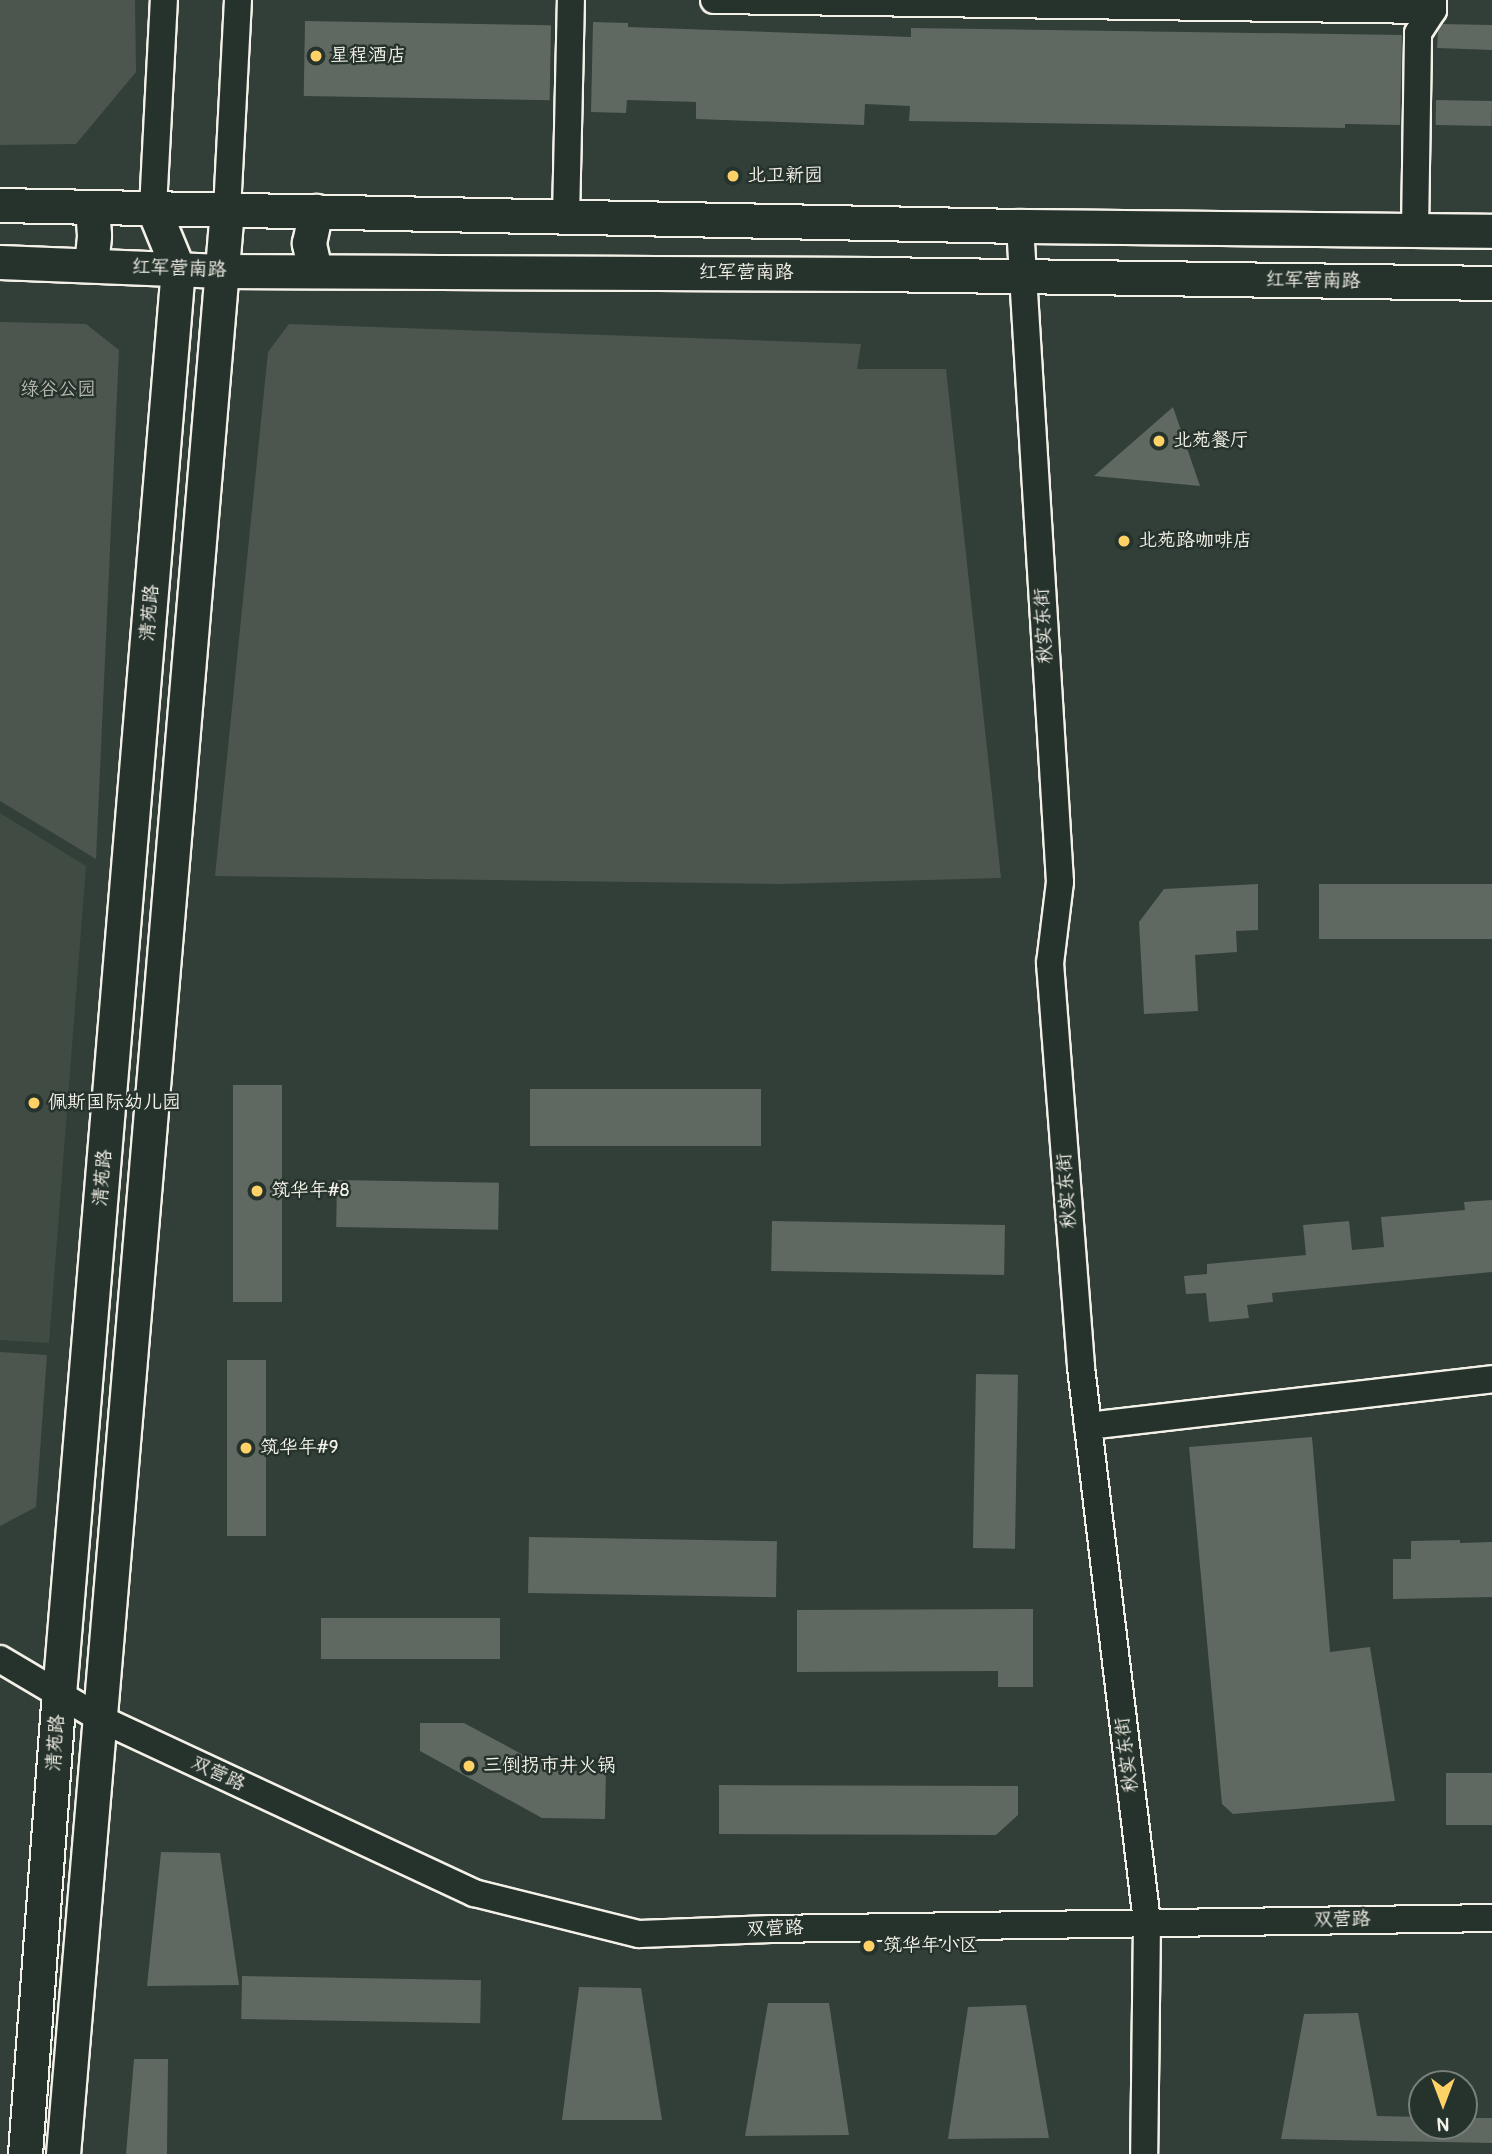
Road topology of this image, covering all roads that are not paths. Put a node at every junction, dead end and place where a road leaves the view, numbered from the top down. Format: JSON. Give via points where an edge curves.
{"nodes":[{"id":1,"x":164,"y":0,"type":"edge"},
{"id":2,"x":238,"y":0,"type":"edge"},
{"id":3,"x":571,"y":0,"type":"edge"},
{"id":4,"x":715,"y":0,"type":"edge"},
{"id":5,"x":1433,"y":5,"type":"edge"},
{"id":6,"x":0,"y":205,"type":"edge"},
{"id":7,"x":92,"y":206,"type":"junction"},
{"id":8,"x":153,"y":208,"type":"junction"},
{"id":9,"x":227,"y":210,"type":"junction"},
{"id":10,"x":316,"y":211,"type":"junction"},
{"id":11,"x":566,"y":216,"type":"junction"},
{"id":12,"x":930,"y":224,"type":"junction"},
{"id":13,"x":1020,"y":226,"type":"junction"},
{"id":14,"x":1415,"y":230,"type":"junction"},
{"id":15,"x":1492,"y":231,"type":"edge"},
{"id":16,"x":0,"y":262,"type":"edge"},
{"id":17,"x":90,"y":265,"type":"junction"},
{"id":18,"x":178,"y":269,"type":"junction"},
{"id":19,"x":315,"y":270,"type":"junction"},
{"id":20,"x":222,"y":271,"type":"junction"},
{"id":21,"x":929,"y":275,"type":"junction"},
{"id":22,"x":1024,"y":276,"type":"junction"},
{"id":23,"x":1492,"y":283,"type":"edge"},
{"id":24,"x":1492,"y":1379,"type":"edge"},
{"id":25,"x":1088,"y":1426,"type":"junction"},
{"id":26,"x":0,"y":1659,"type":"edge"},
{"id":27,"x":59,"y":1694,"type":"junction"},
{"id":28,"x":101,"y":1719,"type":"junction"},
{"id":29,"x":1492,"y":1918,"type":"edge"},
{"id":30,"x":1147,"y":1922,"type":"junction"},
{"id":31,"x":25,"y":2154,"type":"edge"},
{"id":32,"x":63,"y":2154,"type":"edge"},
{"id":33,"x":1144,"y":2154,"type":"edge"}],
"edges":[{"from":1,"to":8,"type":"street"},
{"from":2,"to":9,"type":"street"},
{"from":3,"to":11,"type":"street"},
{"from":4,"to":5,"type":"street"},
{"from":5,"to":14,"type":"street","via":[[1418,33]]},
{"from":6,"to":7,"type":"main road"},
{"from":7,"to":8,"type":"main road"},
{"from":7,"to":17,"type":"main road"},
{"from":8,"to":9,"type":"main road"},
{"from":8,"to":18,"type":"main road","name":"清苑路"},
{"from":9,"to":10,"type":"main road"},
{"from":9,"to":20,"type":"main road"},
{"from":10,"to":11,"type":"main road"},
{"from":10,"to":19,"type":"main road","via":[[309,243]]},
{"from":11,"to":12,"type":"main road"},
{"from":12,"to":13,"type":"main road"},
{"from":12,"to":21,"type":"main road","via":[[935,247]]},
{"from":13,"to":14,"type":"main road"},
{"from":13,"to":22,"type":"street","name":"秋实东街"},
{"from":14,"to":15,"type":"main road"},
{"from":16,"to":17,"type":"main road","name":"红军营南路"},
{"from":17,"to":18,"type":"main road","name":"红军营南路"},
{"from":18,"to":20,"type":"main road","name":"红军营南路"},
{"from":18,"to":27,"type":"main road","name":"清苑路"},
{"from":19,"to":20,"type":"main road","name":"红军营南路"},
{"from":19,"to":21,"type":"main road","name":"红军营南路"},
{"from":20,"to":28,"type":"main road"},
{"from":21,"to":22,"type":"main road","name":"红军营南路"},
{"from":22,"to":23,"type":"main road","name":"红军营南路"},
{"from":22,"to":25,"type":"street","name":"秋实东街","via":[[1060,882],[1050,963]]},
{"from":24,"to":25,"type":"street"},
{"from":25,"to":30,"type":"street","name":"秋实东街"},
{"from":26,"to":27,"type":"street","name":"双营路"},
{"from":27,"to":28,"type":"street","name":"双营路"},
{"from":27,"to":31,"type":"main road","name":"清苑路"},
{"from":28,"to":30,"type":"street","name":"双营路","via":[[474,1893],[639,1934]]},
{"from":28,"to":32,"type":"main road"},
{"from":29,"to":30,"type":"street","name":"双营路"},
{"from":30,"to":33,"type":"street","name":"秋实东街"}]}
